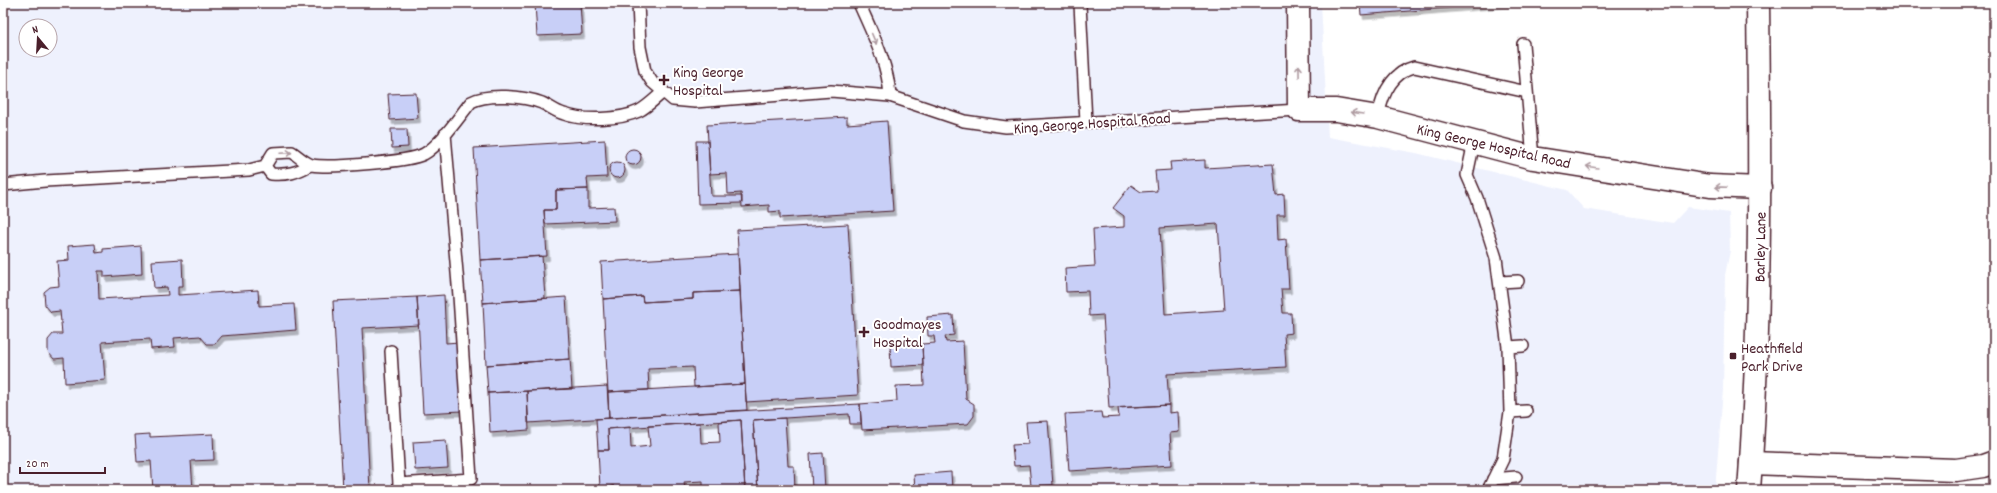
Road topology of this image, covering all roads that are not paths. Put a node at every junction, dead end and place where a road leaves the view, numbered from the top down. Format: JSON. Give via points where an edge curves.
{"nodes":[{"id":1,"x":638,"y":3,"type":"edge"},
{"id":2,"x":860,"y":3,"type":"edge"},
{"id":3,"x":1298,"y":3,"type":"edge"},
{"id":4,"x":1758,"y":3,"type":"edge"},
{"id":5,"x":1080,"y":4,"type":"edge"},
{"id":6,"x":1523,"y":44,"type":"dead end"},
{"id":7,"x":663,"y":92,"type":"junction"},
{"id":8,"x":1527,"y":92,"type":"junction"},
{"id":9,"x":890,"y":96,"type":"junction"},
{"id":10,"x":1299,"y":110,"type":"junction"},
{"id":11,"x":1378,"y":117,"type":"junction"},
{"id":12,"x":1086,"y":122,"type":"junction"},
{"id":13,"x":445,"y":134,"type":"junction"},
{"id":14,"x":1474,"y":142,"type":"junction"},
{"id":15,"x":1533,"y":158,"type":"junction"},
{"id":16,"x":310,"y":165,"type":"junction"},
{"id":17,"x":265,"y":166,"type":"junction"},
{"id":18,"x":3,"y":185,"type":"edge"},
{"id":19,"x":1760,"y":188,"type":"junction"},
{"id":20,"x":1518,"y":281,"type":"dead end"},
{"id":21,"x":1500,"y":282,"type":"junction"},
{"id":22,"x":1523,"y":346,"type":"dead end"},
{"id":23,"x":1508,"y":347,"type":"junction"},
{"id":24,"x":391,"y":351,"type":"dead end"},
{"id":25,"x":1526,"y":411,"type":"dead end"},
{"id":26,"x":1510,"y":412,"type":"junction"},
{"id":27,"x":1994,"y":462,"type":"edge"},
{"id":28,"x":1751,"y":463,"type":"junction"},
{"id":29,"x":1516,"y":477,"type":"dead end"},
{"id":30,"x":1493,"y":479,"type":"junction"},
{"id":31,"x":1488,"y":490,"type":"edge"},
{"id":32,"x":1749,"y":490,"type":"edge"}],
"edges":[{"from":1,"to":7,"type":"lane","name":"King George Hospital Road","via":[[640,47],[645,71]]},
{"from":2,"to":9,"type":"lane","one_way":true,"via":[[886,68]]},
{"from":10,"to":3,"type":"street","one_way":true},
{"from":4,"to":19,"type":"street","name":"Barley Lane"},
{"from":5,"to":12,"type":"lane"},
{"from":6,"to":8,"type":"lane"},
{"from":7,"to":9,"type":"lane","name":"King George Hospital Road","via":[[673,100],[695,102],[831,91]]},
{"from":7,"to":13,"type":"lane","via":[[639,111],[616,117],[580,119],[526,98],[485,97],[471,102]]},
{"from":8,"to":11,"type":"lane","via":[[1414,67],[1396,76],[1382,98]]},
{"from":8,"to":15,"type":"lane"},
{"from":9,"to":12,"type":"lane","name":"King George Hospital Road","via":[[964,122],[986,126]]},
{"from":11,"to":10,"type":"street","name":"King George Hospital Road","one_way":true,"via":[[1336,110]]},
{"from":10,"to":12,"type":"lane","name":"King George Hospital Road"},
{"from":11,"to":14,"type":"street","name":"King George Hospital Road"},
{"from":13,"to":16,"type":"lane","via":[[430,150],[416,157],[354,165]]},
{"from":13,"to":24,"type":"lane","via":[[460,304],[471,479],[399,484]]},
{"from":14,"to":15,"type":"street","name":"King George Hospital Road"},
{"from":14,"to":21,"type":"lane","via":[[1467,175],[1494,250]]},
{"from":19,"to":15,"type":"street","name":"King George Hospital Road","one_way":true,"via":[[1710,186]]},
{"from":16,"to":17,"type":"lane","via":[[295,174],[276,175],[271,174]]},
{"from":17,"to":16,"type":"lane","one_way":true,"via":[[273,153],[292,152]]},
{"from":17,"to":18,"type":"lane","via":[[249,170]]},
{"from":19,"to":28,"type":"street","name":"Barley Lane"},
{"from":20,"to":21,"type":"lane"},
{"from":21,"to":23,"type":"lane"},
{"from":22,"to":23,"type":"lane"},
{"from":23,"to":26,"type":"lane"},
{"from":25,"to":26,"type":"lane"},
{"from":26,"to":30,"type":"lane","via":[[1503,459]]},
{"from":27,"to":28,"type":"street","via":[[1956,470]]},
{"from":28,"to":32,"type":"street","name":"Barley Lane"},
{"from":29,"to":30,"type":"lane"},
{"from":30,"to":31,"type":"lane"}]}
